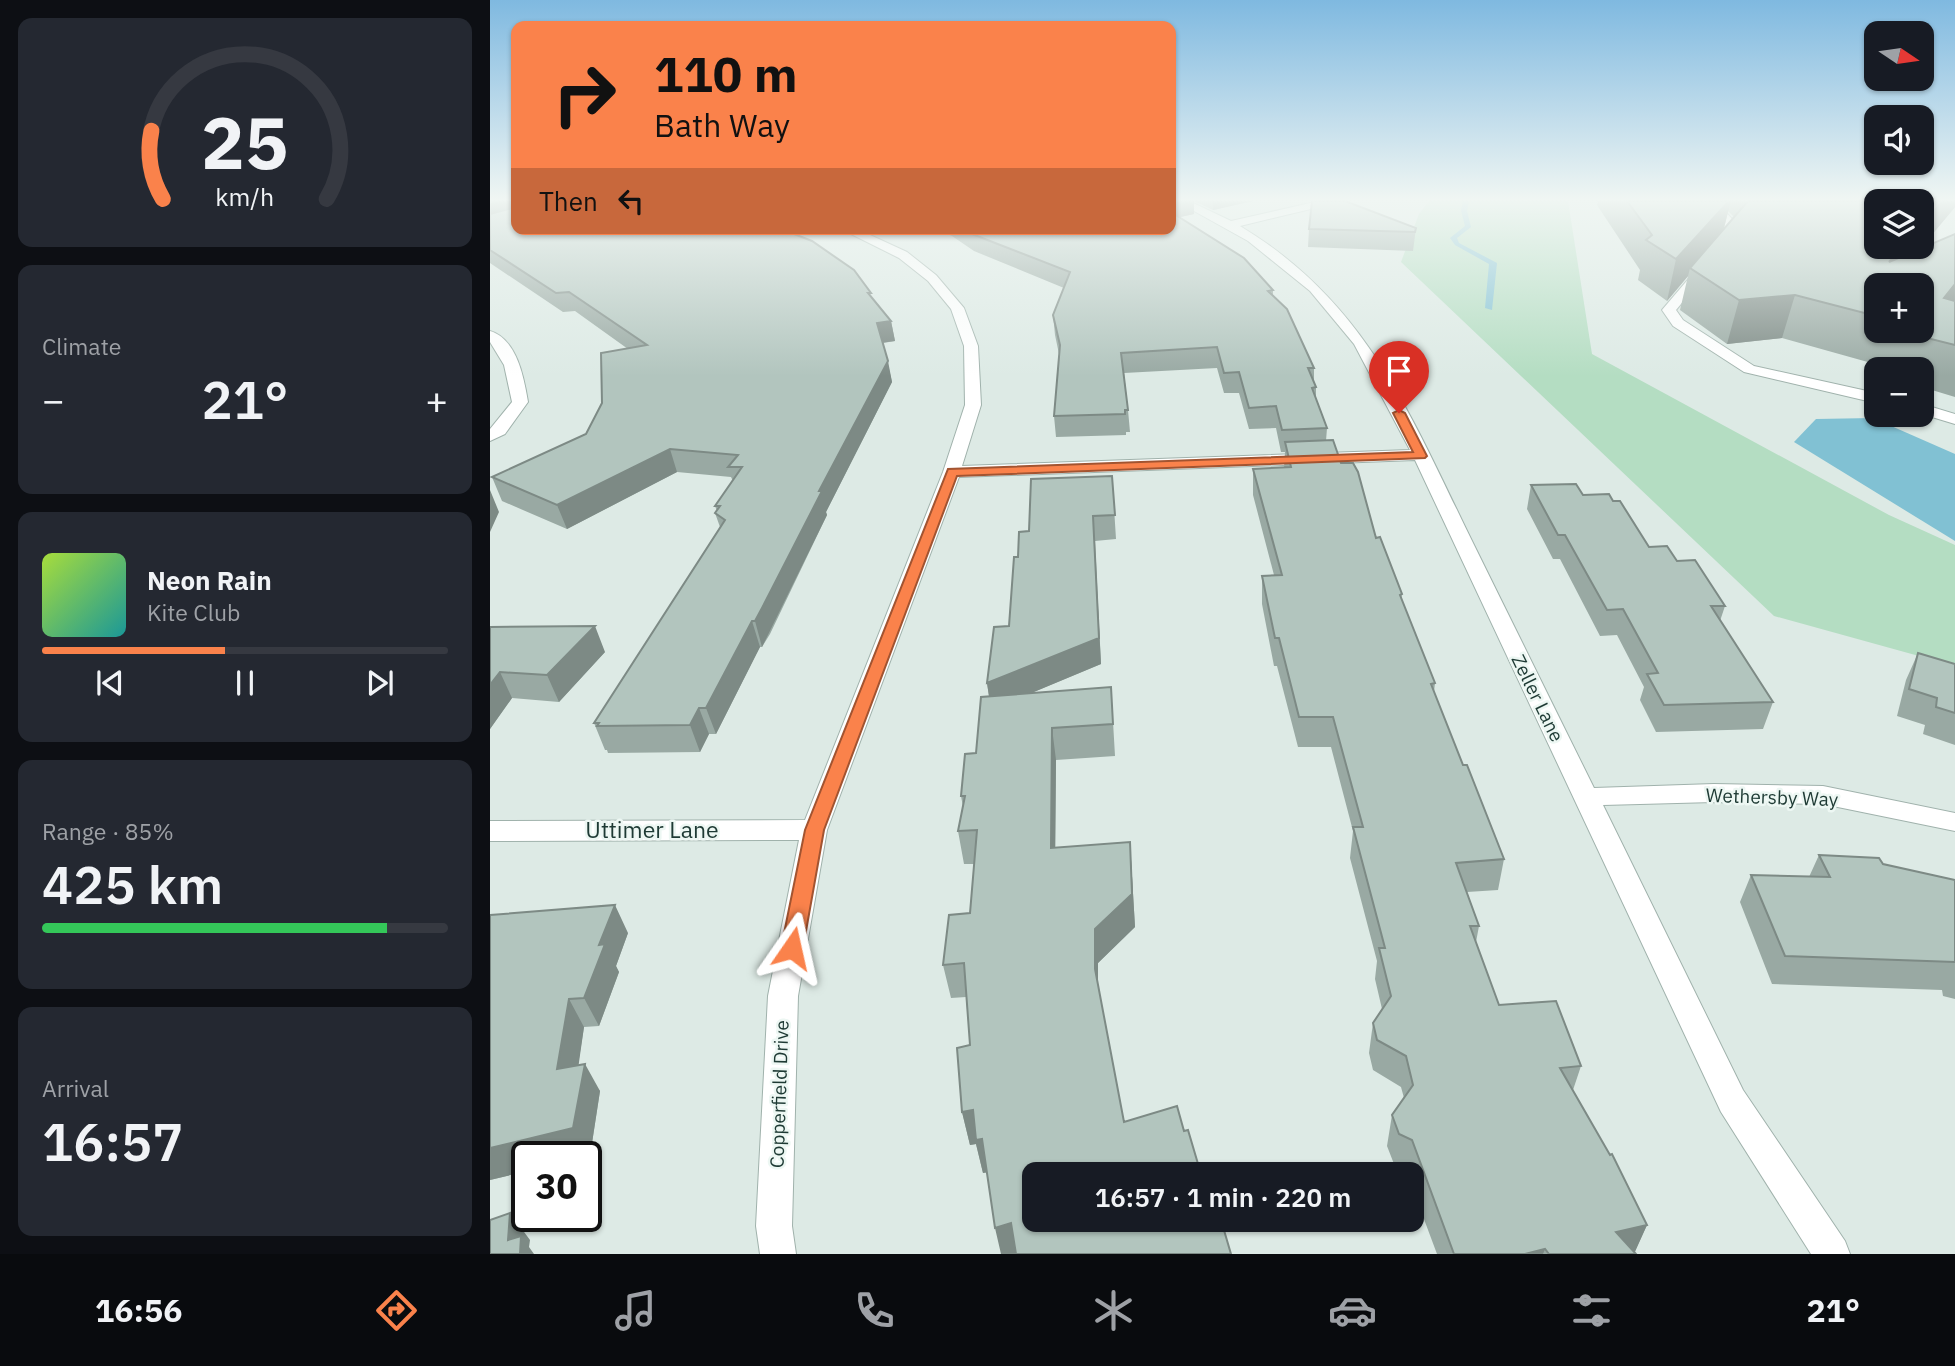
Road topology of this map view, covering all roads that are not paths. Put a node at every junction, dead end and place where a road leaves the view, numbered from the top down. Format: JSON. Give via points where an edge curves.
{"nodes":[{"id":1,"x":908,"y":260,"type":"edge"},
{"id":2,"x":1279,"y":260,"type":"edge"},
{"id":3,"x":1711,"y":260,"type":"edge"},
{"id":4,"x":490,"y":335,"type":"edge"},
{"id":5,"x":1864,"y":395,"type":"edge"},
{"id":6,"x":1934,"y":413,"type":"edge"},
{"id":7,"x":1955,"y":419,"type":"edge"},
{"id":8,"x":490,"y":436,"type":"edge"},
{"id":9,"x":1421,"y":456,"type":"junction"},
{"id":10,"x":952,"y":472,"type":"junction"},
{"id":11,"x":1586,"y":797,"type":"junction"},
{"id":12,"x":1955,"y":822,"type":"edge"},
{"id":13,"x":814,"y":830,"type":"junction"},
{"id":14,"x":490,"y":831,"type":"edge"},
{"id":15,"x":778,"y":1254,"type":"edge"},
{"id":16,"x":1832,"y":1254,"type":"edge"}],
"edges":[{"from":1,"to":10,"type":"street","name":"Copperfield Drive","via":[[932,278],[957,309],[971,346],[973,405]]},
{"from":2,"to":9,"type":"street","name":"Zeller Lane","via":[[1307,281],[1351,331]]},
{"from":3,"to":5,"type":"street","via":[[1669,310],[1678,323],[1749,369]]},
{"from":4,"to":8,"type":"street","via":[[513,366],[520,402]]},
{"from":6,"to":7,"type":"street"},
{"from":9,"to":10,"type":"street"},
{"from":9,"to":11,"type":"street","name":"Zeller Lane"},
{"from":10,"to":13,"type":"street","name":"Copperfield Drive"},
{"from":11,"to":12,"type":"street","name":"Wethersby Way","via":[[1823,795]]},
{"from":11,"to":16,"type":"street","name":"Zeller Lane","via":[[1732,1101]]},
{"from":13,"to":14,"type":"street","name":"Uttimer Lane"},
{"from":13,"to":15,"type":"street","name":"Copperfield Drive","via":[[783,996],[774,1226]]}]}
